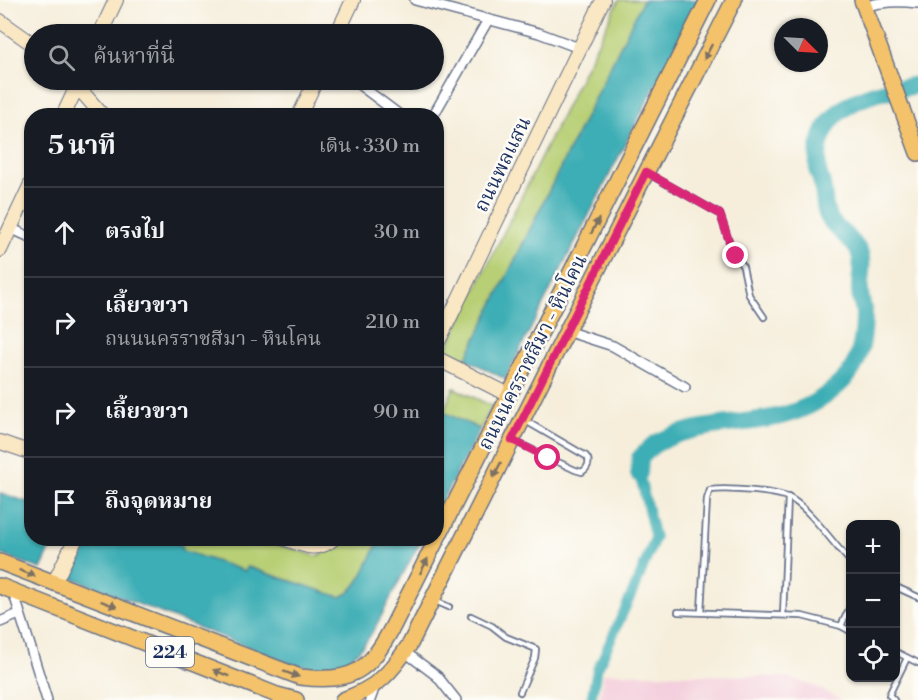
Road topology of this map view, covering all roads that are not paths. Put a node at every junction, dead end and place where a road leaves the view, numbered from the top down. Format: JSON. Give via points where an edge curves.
{"nodes":[{"id":1,"x":116,"y":0,"type":"edge"},
{"id":2,"x":353,"y":0,"type":"edge"},
{"id":3,"x":415,"y":0,"type":"edge"},
{"id":4,"x":603,"y":0,"type":"edge"},
{"id":5,"x":708,"y":0,"type":"edge"},
{"id":6,"x":734,"y":0,"type":"edge"},
{"id":7,"x":861,"y":2,"type":"edge"},
{"id":8,"x":918,"y":3,"type":"edge"},
{"id":9,"x":488,"y":20,"type":"junction"},
{"id":10,"x":0,"y":21,"type":"edge"},
{"id":11,"x":105,"y":24,"type":"edge"},
{"id":12,"x":342,"y":24,"type":"edge"},
{"id":13,"x":24,"y":38,"type":"edge"},
{"id":14,"x":579,"y":48,"type":"junction"},
{"id":15,"x":75,"y":90,"type":"edge"},
{"id":16,"x":85,"y":90,"type":"edge"},
{"id":17,"x":311,"y":90,"type":"edge"},
{"id":18,"x":366,"y":90,"type":"edge"},
{"id":19,"x":67,"y":108,"type":"edge"},
{"id":20,"x":97,"y":108,"type":"edge"},
{"id":21,"x":303,"y":108,"type":"edge"},
{"id":22,"x":390,"y":108,"type":"edge"},
{"id":23,"x":438,"y":108,"type":"edge"},
{"id":24,"x":918,"y":153,"type":"edge"},
{"id":25,"x":646,"y":172,"type":"junction"},
{"id":26,"x":24,"y":199,"type":"edge"},
{"id":27,"x":10,"y":228,"type":"junction"},
{"id":28,"x":24,"y":234,"type":"edge"},
{"id":29,"x":0,"y":250,"type":"edge"},
{"id":30,"x":764,"y":317,"type":"dead end"},
{"id":31,"x":444,"y":329,"type":"edge"},
{"id":32,"x":566,"y":331,"type":"junction"},
{"id":33,"x":444,"y":362,"type":"edge"},
{"id":34,"x":685,"y":387,"type":"dead end"},
{"id":35,"x":509,"y":395,"type":"junction"},
{"id":36,"x":529,"y":405,"type":"junction"},
{"id":37,"x":522,"y":419,"type":"junction"},
{"id":38,"x":512,"y":440,"type":"junction"},
{"id":39,"x":0,"y":442,"type":"edge"},
{"id":40,"x":24,"y":450,"type":"edge"},
{"id":41,"x":788,"y":497,"type":"junction"},
{"id":42,"x":444,"y":528,"type":"edge"},
{"id":43,"x":72,"y":546,"type":"edge"},
{"id":44,"x":435,"y":546,"type":"edge"},
{"id":45,"x":846,"y":557,"type":"edge"},
{"id":46,"x":0,"y":562,"type":"edge"},
{"id":47,"x":54,"y":583,"type":"junction"},
{"id":48,"x":6,"y":588,"type":"edge"},
{"id":49,"x":900,"y":589,"type":"edge"},
{"id":50,"x":918,"y":597,"type":"edge"},
{"id":51,"x":432,"y":600,"type":"junction"},
{"id":52,"x":45,"y":603,"type":"junction"},
{"id":53,"x":448,"y":607,"type":"dead end"},
{"id":54,"x":678,"y":612,"type":"dead end"},
{"id":55,"x":701,"y":612,"type":"junction"},
{"id":56,"x":19,"y":615,"type":"junction"},
{"id":57,"x":783,"y":615,"type":"junction"},
{"id":58,"x":846,"y":615,"type":"edge"},
{"id":59,"x":471,"y":616,"type":"dead end"},
{"id":60,"x":0,"y":622,"type":"edge"},
{"id":61,"x":841,"y":626,"type":"junction"},
{"id":62,"x":846,"y":629,"type":"edge"},
{"id":63,"x":405,"y":652,"type":"junction"},
{"id":64,"x":900,"y":654,"type":"edge"},
{"id":65,"x":907,"y":658,"type":"junction"},
{"id":66,"x":918,"y":663,"type":"edge"},
{"id":67,"x":520,"y":692,"type":"dead end"},
{"id":68,"x":373,"y":693,"type":"edge"},
{"id":69,"x":47,"y":700,"type":"edge"},
{"id":70,"x":296,"y":700,"type":"edge"},
{"id":71,"x":343,"y":700,"type":"edge"},
{"id":72,"x":456,"y":700,"type":"edge"},
{"id":73,"x":894,"y":700,"type":"edge"}],
"edges":[{"from":1,"to":11,"type":"street"},
{"from":2,"to":12,"type":"street"},
{"from":3,"to":9,"type":"street"},
{"from":4,"to":14,"type":"street","name":"ถนนพลแสน"},
{"from":35,"to":5,"type":"main road","name":"ถนนนครราชสีมา - หินโคน","one_way":true},
{"from":6,"to":25,"type":"main road","name":"ถนนนครราชสีมา - หินโคน","one_way":true},
{"from":7,"to":8,"type":"street"},
{"from":7,"to":24,"type":"main road"},
{"from":9,"to":14,"type":"street"},
{"from":9,"to":23,"type":"street"},
{"from":10,"to":13,"type":"street"},
{"from":14,"to":31,"type":"street","name":"ถนนพลแสน"},
{"from":15,"to":19,"type":"street"},
{"from":16,"to":20,"type":"street"},
{"from":17,"to":21,"type":"street"},
{"from":18,"to":22,"type":"street"},
{"from":25,"to":30,"type":"lane","via":[[720,214],[731,248],[743,267],[749,295]]},
{"from":25,"to":32,"type":"main road","name":"ถนนนครราชสีมา - หินโคน"},
{"from":26,"to":27,"type":"street"},
{"from":27,"to":28,"type":"street"},
{"from":27,"to":29,"type":"street"},
{"from":32,"to":34,"type":"street","via":[[613,346]]},
{"from":32,"to":36,"type":"main road","name":"ถนนนครราชสีมา - หินโคน"},
{"from":33,"to":35,"type":"street"},
{"from":35,"to":36,"type":"main road"},
{"from":42,"to":35,"type":"main road","name":"ถนนนครราชสีมา - หินโคน","one_way":true},
{"from":36,"to":37,"type":"main road","name":"ถนนนครราชสีมา - หินโคน"},
{"from":37,"to":38,"type":"main road","name":"ถนนนครราชสีมา - หินโคน"},
{"from":37,"to":38,"type":"lane","via":[[586,456],[588,466],[582,472],[575,470]]},
{"from":38,"to":51,"type":"main road","name":"ถนนนครราชสีมา - หินโคน","one_way":true},
{"from":39,"to":40,"type":"street"},
{"from":41,"to":45,"type":"lane"},
{"from":41,"to":55,"type":"lane","via":[[730,490],[708,492]]},
{"from":41,"to":57,"type":"lane"},
{"from":43,"to":47,"type":"street"},
{"from":47,"to":44,"type":"main road","name":"ถนนนครราชสีมา - หินโคน","one_way":true,"via":[[300,677],[325,680],[347,676],[379,654]]},
{"from":46,"to":47,"type":"main road","name":"ถนนนครราชสีมา - หินโคน","one_way":true},
{"from":47,"to":52,"type":"main road"},
{"from":48,"to":52,"type":"main road","number":"224"},
{"from":48,"to":56,"type":"street"},
{"from":49,"to":50,"type":"lane"},
{"from":51,"to":53,"type":"lane"},
{"from":51,"to":63,"type":"main road","name":"ถนนนครราชสีมา - หินโคน"},
{"from":70,"to":52,"type":"main road","number":"224","one_way":true},
{"from":54,"to":55,"type":"lane"},
{"from":55,"to":57,"type":"lane"},
{"from":56,"to":60,"type":"street"},
{"from":56,"to":69,"type":"street"},
{"from":57,"to":61,"type":"lane"},
{"from":58,"to":61,"type":"lane"},
{"from":59,"to":67,"type":"lane","via":[[536,649]]},
{"from":61,"to":62,"type":"lane"},
{"from":63,"to":68,"type":"main road","name":"ถนนนครราชสีมา - หินโคน"},
{"from":63,"to":72,"type":"street","via":[[436,676]]},
{"from":64,"to":65,"type":"lane"},
{"from":65,"to":66,"type":"lane"},
{"from":65,"to":73,"type":"lane","via":[[889,695]]},
{"from":68,"to":71,"type":"main road","name":"ถนนนครราชสีมา - หินโคน"}]}
